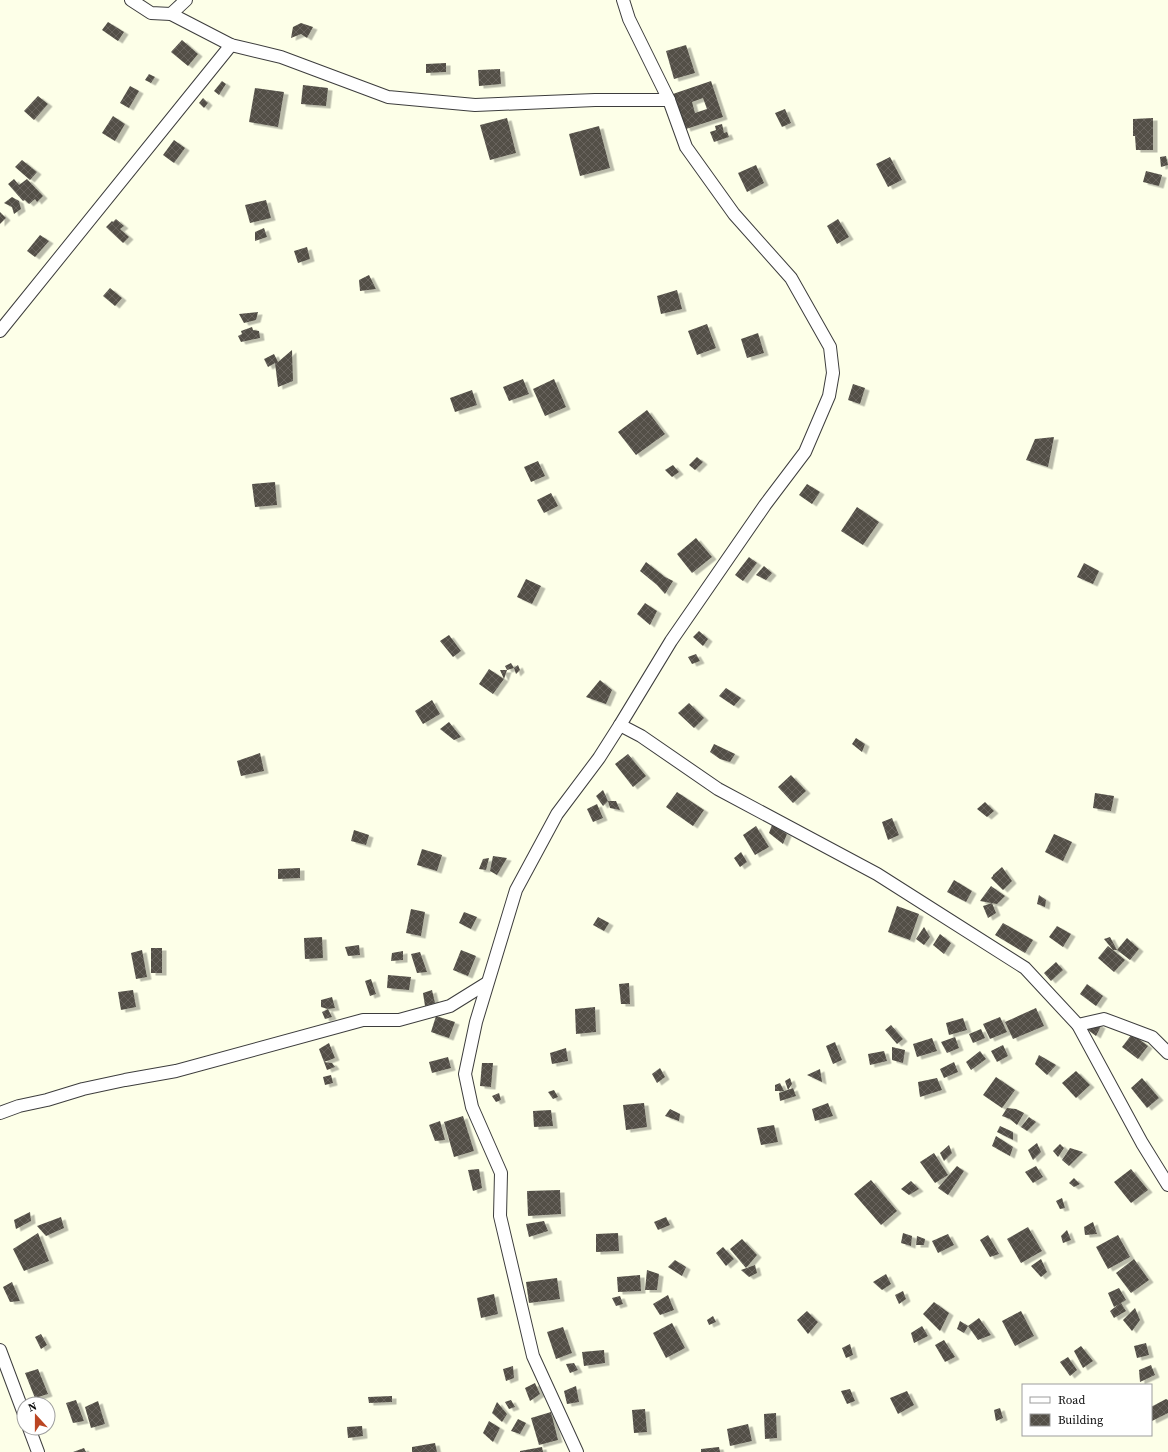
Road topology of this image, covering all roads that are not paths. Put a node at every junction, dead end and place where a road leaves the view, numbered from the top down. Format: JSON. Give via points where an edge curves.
{"nodes":[{"id":1,"x":131,"y":0,"type":"edge"},
{"id":2,"x":186,"y":0,"type":"edge"},
{"id":3,"x":623,"y":0,"type":"edge"},
{"id":4,"x":170,"y":14,"type":"junction"},
{"id":5,"x":231,"y":45,"type":"junction"},
{"id":6,"x":669,"y":100,"type":"junction"},
{"id":7,"x":0,"y":331,"type":"edge"},
{"id":8,"x":620,"y":725,"type":"junction"},
{"id":9,"x":487,"y":983,"type":"junction"},
{"id":10,"x":1078,"y":1025,"type":"junction"},
{"id":11,"x":1168,"y":1053,"type":"edge"},
{"id":12,"x":0,"y":1113,"type":"edge"},
{"id":13,"x":1168,"y":1185,"type":"edge"},
{"id":14,"x":0,"y":1350,"type":"edge"},
{"id":15,"x":17,"y":1396,"type":"edge"},
{"id":16,"x":32,"y":1436,"type":"edge"},
{"id":17,"x":38,"y":1452,"type":"edge"},
{"id":18,"x":577,"y":1452,"type":"edge"}],
"edges":[{"from":1,"to":4,"type":"street","via":[[151,13]]},
{"from":2,"to":4,"type":"street"},
{"from":3,"to":6,"type":"street","via":[[629,19]]},
{"from":4,"to":5,"type":"street"},
{"from":5,"to":6,"type":"street","via":[[281,57],[388,97],[475,105]]},
{"from":5,"to":7,"type":"street"},
{"from":6,"to":8,"type":"street","via":[[686,147],[734,214],[791,278],[830,347],[833,373],[829,396],[805,452],[671,641]]},
{"from":8,"to":9,"type":"street","via":[[557,814],[516,890]]},
{"from":8,"to":10,"type":"street","via":[[718,789],[877,874],[1025,968]]},
{"from":9,"to":12,"type":"street","via":[[450,1006],[399,1020],[363,1020],[176,1071],[83,1089]]},
{"from":9,"to":18,"type":"street","via":[[465,1074],[472,1107],[501,1174],[500,1216],[533,1356]]},
{"from":10,"to":11,"type":"street","via":[[1104,1019],[1152,1037]]},
{"from":10,"to":13,"type":"street","via":[[1142,1143]]},
{"from":14,"to":15,"type":"street"},
{"from":16,"to":17,"type":"street"}]}
